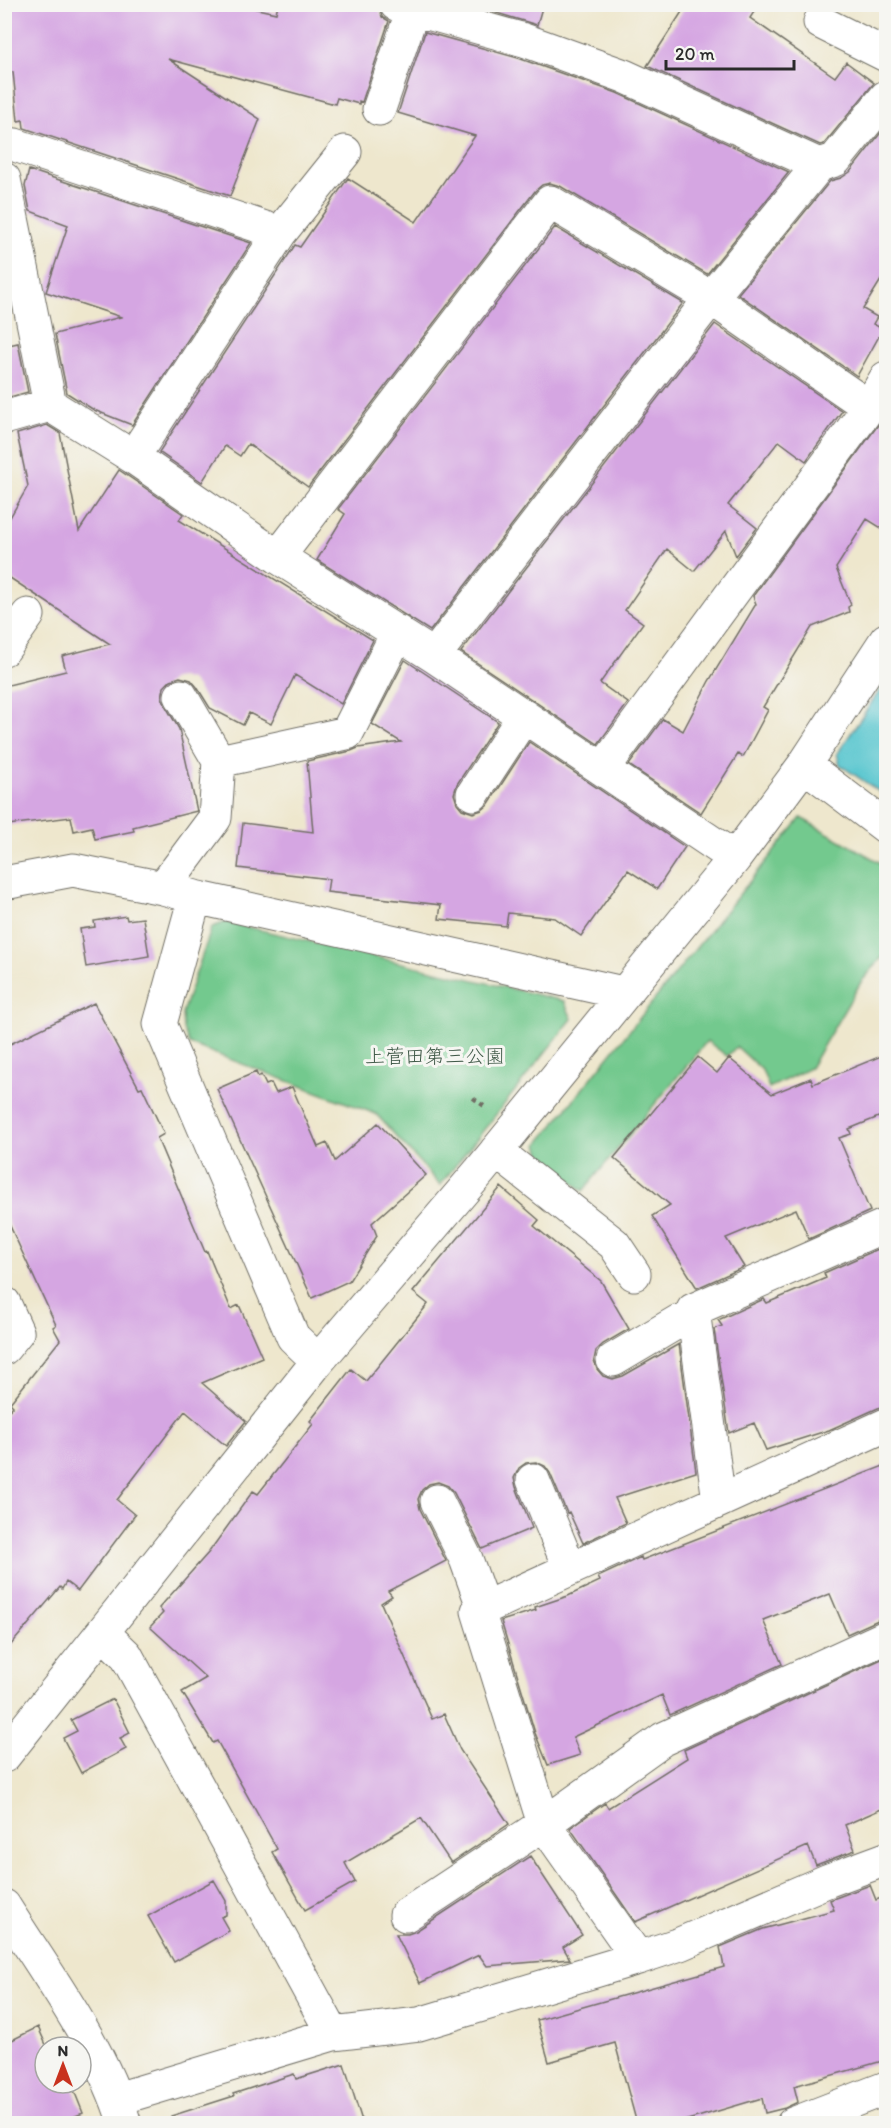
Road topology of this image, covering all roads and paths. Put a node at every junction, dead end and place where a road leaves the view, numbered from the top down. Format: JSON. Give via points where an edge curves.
{"nodes":[{"id":1,"x":404,"y":7,"type":"edge"},
{"id":2,"x":820,"y":22,"type":"dead end"},
{"id":3,"x":886,"y":55,"type":"edge"},
{"id":4,"x":886,"y":97,"type":"edge"},
{"id":5,"x":379,"y":109,"type":"dead end"},
{"id":6,"x":4,"y":144,"type":"edge"},
{"id":7,"x":345,"y":152,"type":"dead end"},
{"id":8,"x":819,"y":165,"type":"junction"},
{"id":9,"x":4,"y":179,"type":"edge"},
{"id":10,"x":280,"y":233,"type":"junction"},
{"id":11,"x":711,"y":298,"type":"junction"},
{"id":12,"x":886,"y":378,"type":"edge"},
{"id":13,"x":50,"y":405,"type":"junction"},
{"id":14,"x":869,"y":407,"type":"junction"},
{"id":15,"x":4,"y":418,"type":"edge"},
{"id":16,"x":133,"y":457,"type":"junction"},
{"id":17,"x":278,"y":556,"type":"junction"},
{"id":18,"x":28,"y":615,"type":"dead end"},
{"id":19,"x":398,"y":633,"type":"junction"},
{"id":20,"x":886,"y":640,"type":"edge"},
{"id":21,"x":4,"y":649,"type":"edge"},
{"id":22,"x":434,"y":656,"type":"junction"},
{"id":23,"x":181,"y":696,"type":"dead end"},
{"id":24,"x":524,"y":716,"type":"junction"},
{"id":25,"x":219,"y":761,"type":"junction"},
{"id":26,"x":804,"y":765,"type":"junction"},
{"id":27,"x":603,"y":770,"type":"junction"},
{"id":28,"x":473,"y":794,"type":"dead end"},
{"id":29,"x":886,"y":827,"type":"edge"},
{"id":30,"x":735,"y":858,"type":"junction"},
{"id":31,"x":5,"y":883,"type":"edge"},
{"id":32,"x":163,"y":888,"type":"junction"},
{"id":33,"x":195,"y":897,"type":"junction"},
{"id":34,"x":623,"y":993,"type":"junction"},
{"id":35,"x":496,"y":1151,"type":"junction"},
{"id":36,"x":886,"y":1226,"type":"edge"},
{"id":37,"x":634,"y":1274,"type":"dead end"},
{"id":38,"x":4,"y":1303,"type":"edge"},
{"id":39,"x":677,"y":1318,"type":"junction"},
{"id":40,"x":4,"y":1348,"type":"edge"},
{"id":41,"x":613,"y":1360,"type":"dead end"},
{"id":42,"x":318,"y":1361,"type":"junction"},
{"id":43,"x":886,"y":1425,"type":"edge"},
{"id":44,"x":533,"y":1480,"type":"dead end"},
{"id":45,"x":437,"y":1501,"type":"dead end"},
{"id":46,"x":719,"y":1501,"type":"junction"},
{"id":47,"x":570,"y":1569,"type":"junction"},
{"id":48,"x":484,"y":1609,"type":"junction"},
{"id":49,"x":103,"y":1633,"type":"junction"},
{"id":50,"x":886,"y":1637,"type":"edge"},
{"id":51,"x":4,"y":1756,"type":"edge"},
{"id":52,"x":543,"y":1824,"type":"junction"},
{"id":53,"x":886,"y":1859,"type":"edge"},
{"id":54,"x":4,"y":1906,"type":"edge"},
{"id":55,"x":406,"y":1915,"type":"dead end"},
{"id":56,"x":638,"y":1958,"type":"junction"},
{"id":57,"x":333,"y":2034,"type":"junction"},
{"id":58,"x":886,"y":2088,"type":"edge"},
{"id":59,"x":121,"y":2111,"type":"edge"},
{"id":60,"x":793,"y":2124,"type":"edge"}],
"edges":[{"from":1,"to":5,"type":"street"},
{"from":1,"to":8,"type":"street","via":[[524,40],[624,76]]},
{"from":2,"to":3,"type":"street"},
{"from":4,"to":8,"type":"street","via":[[835,160]]},
{"from":6,"to":10,"type":"street"},
{"from":7,"to":10,"type":"street"},
{"from":8,"to":11,"type":"street"},
{"from":9,"to":13,"type":"street"},
{"from":10,"to":16,"type":"street"},
{"from":11,"to":14,"type":"street"},
{"from":11,"to":17,"type":"street","via":[[550,202]]},
{"from":11,"to":22,"type":"street"},
{"from":12,"to":14,"type":"street"},
{"from":13,"to":15,"type":"street"},
{"from":13,"to":16,"type":"street"},
{"from":14,"to":27,"type":"street"},
{"from":16,"to":17,"type":"street"},
{"from":17,"to":19,"type":"street"},
{"from":18,"to":21,"type":"street"},
{"from":19,"to":22,"type":"street"},
{"from":19,"to":25,"type":"street","via":[[347,733]]},
{"from":20,"to":26,"type":"street"},
{"from":22,"to":24,"type":"street"},
{"from":23,"to":25,"type":"street"},
{"from":24,"to":27,"type":"street"},
{"from":24,"to":28,"type":"street"},
{"from":25,"to":32,"type":"street","via":[[215,818]]},
{"from":26,"to":29,"type":"street"},
{"from":26,"to":30,"type":"street"},
{"from":27,"to":30,"type":"street"},
{"from":30,"to":34,"type":"street"},
{"from":31,"to":32,"type":"street","via":[[73,870]]},
{"from":32,"to":33,"type":"street"},
{"from":33,"to":34,"type":"street"},
{"from":33,"to":42,"type":"street","via":[[160,1024],[293,1337]]},
{"from":34,"to":35,"type":"street"},
{"from":35,"to":37,"type":"street","via":[[614,1244]]},
{"from":35,"to":42,"type":"street"},
{"from":36,"to":39,"type":"street"},
{"from":38,"to":40,"type":"street","via":[[17,1332]]},
{"from":39,"to":41,"type":"street"},
{"from":39,"to":46,"type":"street"},
{"from":42,"to":49,"type":"street"},
{"from":43,"to":46,"type":"street"},
{"from":44,"to":47,"type":"street"},
{"from":45,"to":48,"type":"street","via":[[466,1559]]},
{"from":46,"to":47,"type":"street"},
{"from":47,"to":48,"type":"street"},
{"from":48,"to":52,"type":"street","via":[[478,1611]]},
{"from":49,"to":51,"type":"street"},
{"from":49,"to":57,"type":"street","via":[[126,1655]]},
{"from":50,"to":52,"type":"street","via":[[663,1739]]},
{"from":52,"to":55,"type":"street"},
{"from":52,"to":56,"type":"street"},
{"from":53,"to":56,"type":"street"},
{"from":54,"to":59,"type":"street","via":[[100,2061]]},
{"from":56,"to":57,"type":"street","via":[[419,2024]]},
{"from":57,"to":59,"type":"street"},
{"from":58,"to":60,"type":"street"}]}
